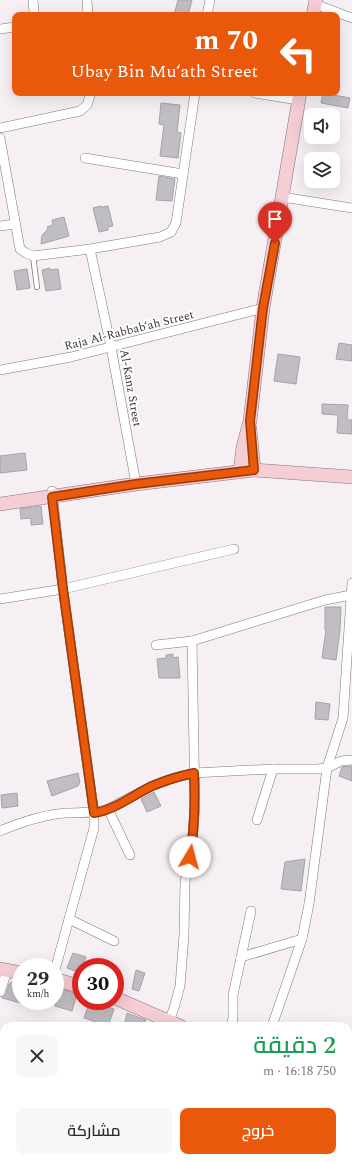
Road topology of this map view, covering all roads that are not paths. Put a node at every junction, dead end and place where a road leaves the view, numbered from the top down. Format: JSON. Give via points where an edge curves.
{"nodes":[{"id":1,"x":33,"y":0,"type":"edge"},
{"id":2,"x":87,"y":0,"type":"edge"},
{"id":3,"x":210,"y":0,"type":"edge"},
{"id":4,"x":314,"y":6,"type":"edge"},
{"id":5,"x":33,"y":12,"type":"edge"},
{"id":6,"x":88,"y":12,"type":"edge"},
{"id":7,"x":208,"y":12,"type":"edge"},
{"id":8,"x":333,"y":12,"type":"edge"},
{"id":9,"x":340,"y":14,"type":"edge"},
{"id":10,"x":352,"y":18,"type":"edge"},
{"id":11,"x":12,"y":27,"type":"edge"},
{"id":12,"x":0,"y":29,"type":"edge"},
{"id":13,"x":90,"y":96,"type":"edge"},
{"id":14,"x":195,"y":96,"type":"edge"},
{"id":15,"x":299,"y":96,"type":"edge"},
{"id":16,"x":0,"y":128,"type":"edge"},
{"id":17,"x":0,"y":138,"type":"edge"},
{"id":18,"x":85,"y":158,"type":"dead end"},
{"id":19,"x":183,"y":174,"type":"junction"},
{"id":20,"x":282,"y":197,"type":"junction"},
{"id":21,"x":352,"y":208,"type":"edge"},
{"id":22,"x":15,"y":224,"type":"junction"},
{"id":23,"x":0,"y":226,"type":"edge"},
{"id":24,"x":90,"y":249,"type":"junction"},
{"id":25,"x":33,"y":256,"type":"junction"},
{"id":26,"x":37,"y":287,"type":"dead end"},
{"id":27,"x":263,"y":308,"type":"junction"},
{"id":28,"x":111,"y":348,"type":"junction"},
{"id":29,"x":0,"y":370,"type":"edge"},
{"id":30,"x":247,"y":468,"type":"junction"},
{"id":31,"x":352,"y":471,"type":"edge"},
{"id":32,"x":352,"y":477,"type":"edge"},
{"id":33,"x":135,"y":481,"type":"junction"},
{"id":34,"x":52,"y":493,"type":"junction"},
{"id":35,"x":0,"y":497,"type":"edge"},
{"id":36,"x":0,"y":504,"type":"edge"},
{"id":37,"x":234,"y":549,"type":"dead end"},
{"id":38,"x":352,"y":583,"type":"edge"},
{"id":39,"x":63,"y":589,"type":"junction"},
{"id":40,"x":351,"y":595,"type":"edge"},
{"id":41,"x":0,"y":598,"type":"edge"},
{"id":42,"x":192,"y":641,"type":"junction"},
{"id":43,"x":156,"y":645,"type":"dead end"},
{"id":44,"x":349,"y":650,"type":"edge"},
{"id":45,"x":352,"y":760,"type":"edge"},
{"id":46,"x":327,"y":768,"type":"junction"},
{"id":47,"x":273,"y":769,"type":"junction"},
{"id":48,"x":194,"y":773,"type":"junction"},
{"id":49,"x":108,"y":809,"type":"junction"},
{"id":50,"x":94,"y":813,"type":"junction"},
{"id":51,"x":257,"y":820,"type":"dead end"},
{"id":52,"x":0,"y":831,"type":"edge"},
{"id":53,"x":130,"y":855,"type":"dead end"},
{"id":54,"x":251,"y":911,"type":"dead end"},
{"id":55,"x":69,"y":919,"type":"junction"},
{"id":56,"x":302,"y":939,"type":"junction"},
{"id":57,"x":114,"y":940,"type":"dead end"},
{"id":58,"x":241,"y":956,"type":"junction"},
{"id":59,"x":58,"y":958,"type":"edge"},
{"id":60,"x":3,"y":970,"type":"edge"},
{"id":61,"x":0,"y":992,"type":"edge"},
{"id":62,"x":124,"y":1002,"type":"edge"},
{"id":63,"x":169,"y":1022,"type":"edge"},
{"id":64,"x":174,"y":1022,"type":"edge"},
{"id":65,"x":232,"y":1022,"type":"edge"},
{"id":66,"x":273,"y":1022,"type":"edge"}],
"edges":[{"from":1,"to":5,"type":"street"},
{"from":2,"to":6,"type":"street"},
{"from":3,"to":7,"type":"street"},
{"from":4,"to":8,"type":"street"},
{"from":9,"to":10,"type":"street"},
{"from":11,"to":12,"type":"street"},
{"from":13,"to":16,"type":"street","via":[[87,105],[80,111]]},
{"from":14,"to":19,"type":"street"},
{"from":15,"to":20,"type":"street"},
{"from":17,"to":22,"type":"street"},
{"from":18,"to":19,"type":"street"},
{"from":19,"to":24,"type":"street","via":[[176,222],[171,232],[160,237]]},
{"from":20,"to":21,"type":"street"},
{"from":20,"to":27,"type":"street"},
{"from":22,"to":23,"type":"street"},
{"from":22,"to":25,"type":"street","via":[[20,249]]},
{"from":24,"to":25,"type":"street"},
{"from":24,"to":28,"type":"street","name":"Al-Kanz Street"},
{"from":25,"to":26,"type":"lane"},
{"from":27,"to":28,"type":"street","name":"Raja Al-Rabbab‘ah Street"},
{"from":27,"to":30,"type":"street"},
{"from":28,"to":29,"type":"street","name":"Raja Al-Rabbab‘ah Street"},
{"from":28,"to":33,"type":"street","name":"Al-Kanz Street"},
{"from":30,"to":31,"type":"street"},
{"from":30,"to":32,"type":"street"},
{"from":30,"to":33,"type":"street"},
{"from":33,"to":34,"type":"street"},
{"from":34,"to":35,"type":"street"},
{"from":34,"to":36,"type":"street"},
{"from":34,"to":39,"type":"street"},
{"from":37,"to":39,"type":"street"},
{"from":38,"to":40,"type":"street"},
{"from":39,"to":41,"type":"street"},
{"from":39,"to":50,"type":"street"},
{"from":40,"to":42,"type":"street","via":[[325,600]]},
{"from":40,"to":44,"type":"street"},
{"from":42,"to":43,"type":"street"},
{"from":42,"to":48,"type":"street"},
{"from":44,"to":46,"type":"street","via":[[343,718]]},
{"from":45,"to":46,"type":"street","via":[[341,761]]},
{"from":46,"to":47,"type":"street"},
{"from":46,"to":56,"type":"street"},
{"from":47,"to":48,"type":"street"},
{"from":47,"to":51,"type":"street"},
{"from":48,"to":49,"type":"street","via":[[152,786]]},
{"from":48,"to":64,"type":"street","via":[[192,845],[185,882],[180,986],[174,1008]]},
{"from":49,"to":50,"type":"street"},
{"from":49,"to":53,"type":"street"},
{"from":50,"to":52,"type":"street","via":[[51,815]]},
{"from":50,"to":55,"type":"street","via":[[94,828]]},
{"from":54,"to":58,"type":"street"},
{"from":55,"to":57,"type":"street"},
{"from":55,"to":59,"type":"street"},
{"from":56,"to":58,"type":"street"},
{"from":56,"to":66,"type":"street"},
{"from":58,"to":65,"type":"street","via":[[233,995]]},
{"from":60,"to":61,"type":"street"},
{"from":62,"to":63,"type":"street"}]}
